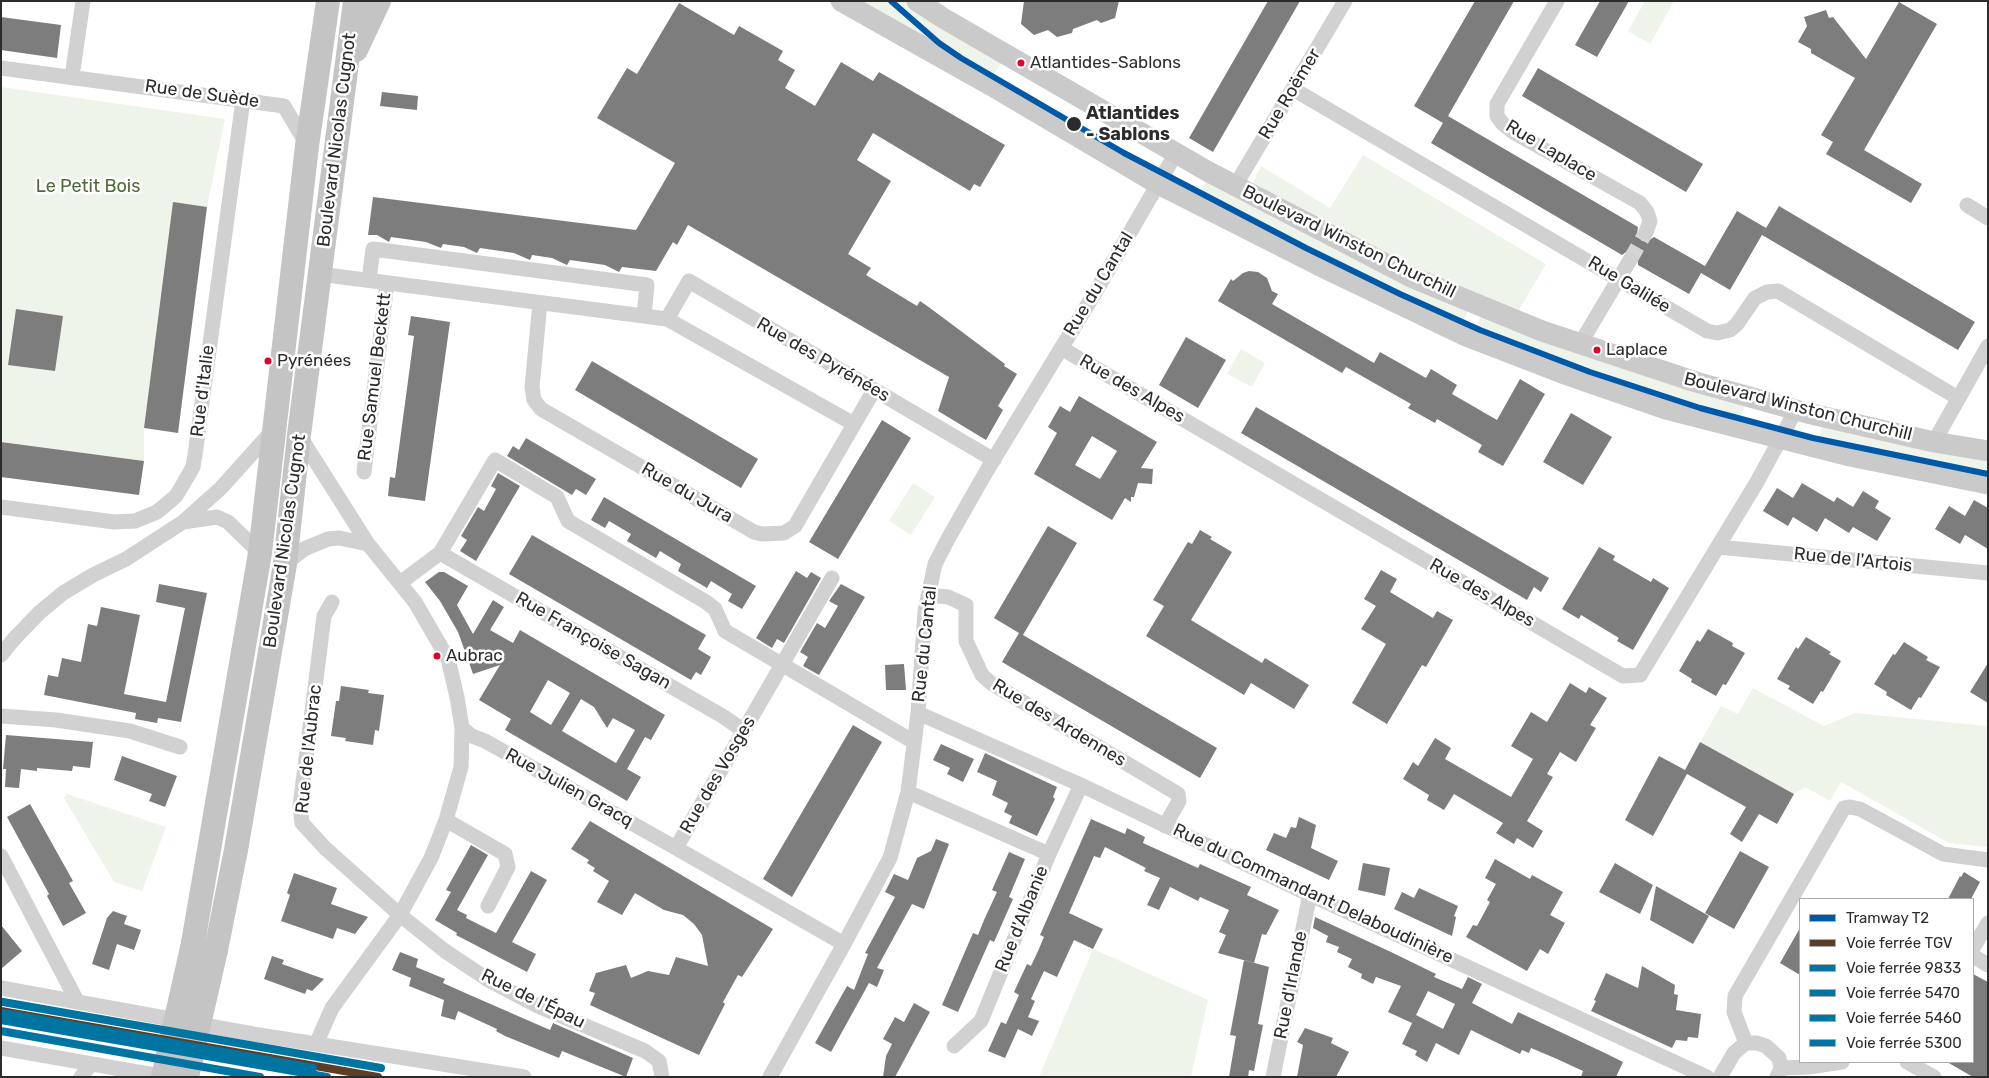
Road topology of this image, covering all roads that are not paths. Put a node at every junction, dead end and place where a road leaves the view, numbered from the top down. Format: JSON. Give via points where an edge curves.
{"nodes":[{"id":1,"x":83,"y":1,"type":"edge"},
{"id":2,"x":310,"y":1,"type":"edge"},
{"id":3,"x":328,"y":1,"type":"edge"},
{"id":4,"x":354,"y":1,"type":"edge"},
{"id":5,"x":379,"y":1,"type":"edge"},
{"id":6,"x":841,"y":1,"type":"edge"},
{"id":7,"x":917,"y":1,"type":"edge"},
{"id":8,"x":1345,"y":1,"type":"edge"},
{"id":9,"x":1557,"y":1,"type":"edge"},
{"id":10,"x":1,"y":68,"type":"edge"},
{"id":11,"x":72,"y":77,"type":"junction"},
{"id":12,"x":345,"y":77,"type":"junction"},
{"id":13,"x":1293,"y":89,"type":"junction"},
{"id":14,"x":243,"y":100,"type":"junction"},
{"id":15,"x":307,"y":146,"type":"junction"},
{"id":16,"x":1176,"y":153,"type":"junction"},
{"id":17,"x":1158,"y":184,"type":"junction"},
{"id":18,"x":1236,"y":186,"type":"junction"},
{"id":19,"x":1967,"y":205,"type":"dead end"},
{"id":20,"x":1988,"y":218,"type":"edge"},
{"id":21,"x":1646,"y":232,"type":"tunnel mouth"},
{"id":22,"x":1630,"y":260,"type":"tunnel mouth"},
{"id":23,"x":319,"y":274,"type":"junction"},
{"id":24,"x":1619,"y":278,"type":"junction"},
{"id":25,"x":369,"y":280,"type":"junction"},
{"id":26,"x":387,"y":283,"type":"junction"},
{"id":27,"x":540,"y":303,"type":"junction"},
{"id":28,"x":644,"y":316,"type":"junction"},
{"id":29,"x":667,"y":319,"type":"junction"},
{"id":30,"x":1580,"y":344,"type":"junction"},
{"id":31,"x":1988,"y":346,"type":"edge"},
{"id":32,"x":1061,"y":348,"type":"junction"},
{"id":33,"x":874,"y":390,"type":"junction"},
{"id":34,"x":1958,"y":398,"type":"junction"},
{"id":35,"x":1796,"y":410,"type":"junction"},
{"id":36,"x":854,"y":424,"type":"junction"},
{"id":37,"x":275,"y":428,"type":"junction"},
{"id":38,"x":299,"y":435,"type":"junction"},
{"id":39,"x":1780,"y":440,"type":"junction"},
{"id":40,"x":1934,"y":442,"type":"junction"},
{"id":41,"x":1988,"y":451,"type":"edge"},
{"id":42,"x":994,"y":460,"type":"junction"},
{"id":43,"x":364,"y":472,"type":"dead end"},
{"id":44,"x":1988,"y":484,"type":"edge"},
{"id":45,"x":1,"y":507,"type":"edge"},
{"id":46,"x":183,"y":522,"type":"junction"},
{"id":47,"x":368,"y":544,"type":"junction"},
{"id":48,"x":1718,"y":547,"type":"junction"},
{"id":49,"x":260,"y":553,"type":"junction"},
{"id":50,"x":440,"y":553,"type":"junction"},
{"id":51,"x":285,"y":564,"type":"junction"},
{"id":52,"x":1988,"y":573,"type":"edge"},
{"id":53,"x":832,"y":578,"type":"dead end"},
{"id":54,"x":400,"y":584,"type":"junction"},
{"id":55,"x":928,"y":595,"type":"junction"},
{"id":56,"x":332,"y":602,"type":"dead end"},
{"id":57,"x":1,"y":655,"type":"edge"},
{"id":58,"x":782,"y":664,"type":"junction"},
{"id":59,"x":918,"y":713,"type":"junction"},
{"id":60,"x":1,"y":716,"type":"edge"},
{"id":61,"x":462,"y":728,"type":"junction"},
{"id":62,"x":744,"y":731,"type":"junction"},
{"id":63,"x":914,"y":742,"type":"junction"},
{"id":64,"x":180,"y":747,"type":"dead end"},
{"id":65,"x":1081,"y":786,"type":"junction"},
{"id":66,"x":908,"y":792,"type":"junction"},
{"id":67,"x":446,"y":820,"type":"junction"},
{"id":68,"x":1165,"y":826,"type":"junction"},
{"id":69,"x":676,"y":848,"type":"junction"},
{"id":70,"x":1049,"y":854,"type":"junction"},
{"id":71,"x":1,"y":856,"type":"edge"},
{"id":72,"x":1988,"y":860,"type":"edge"},
{"id":73,"x":1310,"y":894,"type":"junction"},
{"id":74,"x":488,"y":906,"type":"dead end"},
{"id":75,"x":400,"y":916,"type":"junction"},
{"id":76,"x":1988,"y":924,"type":"edge"},
{"id":77,"x":844,"y":944,"type":"junction"},
{"id":78,"x":1974,"y":946,"type":"edge"},
{"id":79,"x":1974,"y":957,"type":"edge"},
{"id":80,"x":1988,"y":966,"type":"edge"},
{"id":81,"x":1,"y":988,"type":"edge"},
{"id":82,"x":77,"y":1001,"type":"junction"},
{"id":83,"x":1746,"y":1043,"type":"junction"},
{"id":84,"x":316,"y":1044,"type":"junction"},
{"id":85,"x":954,"y":1046,"type":"dead end"},
{"id":86,"x":1,"y":1048,"type":"edge"},
{"id":87,"x":1836,"y":1063,"type":"edge"},
{"id":88,"x":1909,"y":1063,"type":"edge"},
{"id":89,"x":91,"y":1064,"type":"junction"},
{"id":90,"x":1779,"y":1072,"type":"edge"},
{"id":91,"x":81,"y":1077,"type":"edge"},
{"id":92,"x":165,"y":1077,"type":"edge"},
{"id":93,"x":187,"y":1077,"type":"edge"},
{"id":94,"x":524,"y":1077,"type":"edge"},
{"id":95,"x":662,"y":1077,"type":"edge"},
{"id":96,"x":770,"y":1077,"type":"edge"},
{"id":97,"x":1273,"y":1077,"type":"edge"},
{"id":98,"x":1706,"y":1077,"type":"edge"},
{"id":99,"x":1720,"y":1077,"type":"edge"},
{"id":100,"x":1934,"y":1077,"type":"edge"}],
"edges":[{"from":1,"to":11,"type":"street"},
{"from":2,"to":15,"type":"main road","via":[[311,31],[302,118]]},
{"from":3,"to":15,"type":"main road","name":"Boulevard Nicolas Cugnot"},
{"from":4,"to":12,"type":"main road","name":"Boulevard Nicolas Cugnot"},
{"from":5,"to":12,"type":"main road"},
{"from":6,"to":17,"type":"street","name":"Boulevard Winston Churchill"},
{"from":7,"to":16,"type":"street","name":"Boulevard Winston Churchill"},
{"from":8,"to":13,"type":"street","name":"Rue Roëmer"},
{"from":9,"to":21,"type":"street","name":"Rue Laplace","via":[[1497,104],[1497,116],[1514,132],[1640,203],[1650,221]]},
{"from":10,"to":11,"type":"street","name":"Rue de Suède"},
{"from":11,"to":14,"type":"street","name":"Rue de Suède"},
{"from":12,"to":23,"type":"main road","name":"Boulevard Nicolas Cugnot"},
{"from":13,"to":18,"type":"street","name":"Rue Roëmer"},
{"from":13,"to":24,"type":"street","name":"Rue Galilée"},
{"from":14,"to":15,"type":"street","name":"Rue de Suède","via":[[284,106]]},
{"from":14,"to":45,"type":"street","name":"Rue d'Italie","via":[[195,455],[182,486],[176,496],[157,512],[135,521],[114,522]]},
{"from":15,"to":37,"type":"main road","name":"Boulevard Nicolas Cugnot"},
{"from":16,"to":17,"type":"street","name":"Rue du Cantal"},
{"from":16,"to":18,"type":"street","name":"Boulevard Winston Churchill"},
{"from":17,"to":32,"type":"street","name":"Rue du Cantal"},
{"from":17,"to":39,"type":"street","name":"Boulevard Winston Churchill","via":[[1466,336],[1666,409]]},
{"from":18,"to":30,"type":"street","name":"Boulevard Winston Churchill","via":[[1411,277]]},
{"from":19,"to":20,"type":"street"},
{"from":22,"to":24,"type":"street"},
{"from":23,"to":25,"type":"street"},
{"from":23,"to":38,"type":"main road","name":"Boulevard Nicolas Cugnot"},
{"from":24,"to":30,"type":"street"},
{"from":24,"to":34,"type":"street","name":"Rue Galilée","via":[[1712,332],[1730,330],[1755,298],[1778,291]]},
{"from":25,"to":26,"type":"street"},
{"from":25,"to":28,"type":"street","via":[[373,249],[647,286]]},
{"from":26,"to":27,"type":"street"},
{"from":26,"to":43,"type":"street","name":"Rue Samuel Beckett"},
{"from":27,"to":28,"type":"street"},
{"from":27,"to":36,"type":"street","name":"Rue du Jura","via":[[532,387],[534,400],[540,409],[754,532],[784,533],[795,526]]},
{"from":28,"to":29,"type":"street"},
{"from":29,"to":33,"type":"street","name":"Rue des Pyrénées","via":[[689,281]]},
{"from":29,"to":36,"type":"street"},
{"from":30,"to":35,"type":"street","name":"Boulevard Winston Churchill"},
{"from":31,"to":34,"type":"street"},
{"from":32,"to":42,"type":"street","name":"Rue du Cantal"},
{"from":32,"to":48,"type":"street","name":"Rue des Alpes","via":[[1623,676],[1640,675]]},
{"from":33,"to":36,"type":"street","name":"Rue du Jura"},
{"from":33,"to":42,"type":"street","name":"Rue des Pyrénées"},
{"from":34,"to":40,"type":"street"},
{"from":35,"to":39,"type":"street","name":"Rue des Alpes"},
{"from":35,"to":40,"type":"street","name":"Boulevard Winston Churchill"},
{"from":37,"to":46,"type":"street","via":[[221,488]]},
{"from":37,"to":49,"type":"main road","name":"Boulevard Nicolas Cugnot"},
{"from":38,"to":47,"type":"street"},
{"from":38,"to":51,"type":"main road","name":"Boulevard Nicolas Cugnot"},
{"from":39,"to":44,"type":"street","name":"Boulevard Winston Churchill"},
{"from":39,"to":48,"type":"street","name":"Rue des Alpes"},
{"from":40,"to":41,"type":"street","name":"Boulevard Winston Churchill"},
{"from":42,"to":55,"type":"street","name":"Rue du Cantal","via":[[948,537],[935,564]]},
{"from":46,"to":49,"type":"street","via":[[217,517],[228,522]]},
{"from":46,"to":57,"type":"street","via":[[126,559],[63,593]]},
{"from":47,"to":51,"type":"street","via":[[328,539],[304,549]]},
{"from":47,"to":54,"type":"street"},
{"from":48,"to":52,"type":"street","name":"Rue de l'Artois"},
{"from":49,"to":92,"type":"main road","name":"Boulevard Nicolas Cugnot","bridge":true,"via":[[193,943]]},
{"from":50,"to":54,"type":"street"},
{"from":50,"to":58,"type":"street","via":[[495,460],[557,497],[568,521],[706,602],[715,609],[725,631]]},
{"from":50,"to":62,"type":"street","name":"Rue Françoise Sagan"},
{"from":51,"to":93,"type":"main road","name":"Boulevard Nicolas Cugnot","bridge":true,"via":[[236,850]]},
{"from":53,"to":58,"type":"street","name":"Rue des Vosges"},
{"from":54,"to":61,"type":"street","via":[[416,602],[448,660]]},
{"from":55,"to":59,"type":"street","name":"Rue du Cantal"},
{"from":55,"to":68,"type":"street","name":"Rue des Ardennes","via":[[948,597],[966,605],[966,641],[982,675],[991,683],[1178,794],[1179,801]]},
{"from":56,"to":75,"type":"street","name":"Rue de l'Aubrac","via":[[324,616],[300,806],[302,822],[325,848]]},
{"from":58,"to":62,"type":"street","name":"Rue des Vosges"},
{"from":58,"to":63,"type":"street"},
{"from":59,"to":63,"type":"street","name":"Rue du Cantal"},
{"from":59,"to":65,"type":"street","name":"Rue du Commandant Delaboudinière"},
{"from":60,"to":64,"type":"street","via":[[56,720],[130,732]]},
{"from":61,"to":67,"type":"street","via":[[461,767]]},
{"from":61,"to":69,"type":"street","name":"Rue Julien Gracq"},
{"from":62,"to":69,"type":"street","name":"Rue des Vosges"},
{"from":63,"to":66,"type":"street","name":"Rue du Cantal"},
{"from":65,"to":68,"type":"street","name":"Rue du Commandant Delaboudinière"},
{"from":65,"to":70,"type":"street","name":"Rue d'Albanie"},
{"from":66,"to":70,"type":"street"},
{"from":66,"to":77,"type":"street","name":"Rue du Cantal","via":[[890,858]]},
{"from":67,"to":74,"type":"street","via":[[505,854],[508,867]]},
{"from":67,"to":75,"type":"street","via":[[431,858]]},
{"from":68,"to":73,"type":"street","name":"Rue du Commandant Delaboudinière"},
{"from":69,"to":77,"type":"street","name":"Rue des Vosges"},
{"from":70,"to":85,"type":"street","name":"Rue d'Albanie","via":[[980,1021]]},
{"from":71,"to":82,"type":"street"},
{"from":72,"to":83,"type":"street","via":[[1943,854],[1860,809],[1844,808],[1735,996],[1734,1012]]},
{"from":73,"to":97,"type":"street","name":"Rue d'Irlande"},
{"from":73,"to":98,"type":"street","name":"Rue du Commandant Delaboudinière"},
{"from":75,"to":84,"type":"street","via":[[332,1008]]},
{"from":75,"to":95,"type":"street","name":"Rue de l'Épau","via":[[487,980],[538,1006],[645,1051],[659,1061]]},
{"from":76,"to":78,"type":"street"},
{"from":77,"to":96,"type":"street","name":"Rue du Cantal"},
{"from":79,"to":80,"type":"street"},
{"from":81,"to":82,"type":"street"},
{"from":82,"to":84,"type":"street"},
{"from":83,"to":90,"type":"street","via":[[1757,1043],[1774,1051],[1779,1058]]},
{"from":83,"to":99,"type":"street","via":[[1734,1053]]},
{"from":84,"to":94,"type":"street"},
{"from":86,"to":89,"type":"street"},
{"from":87,"to":90,"type":"street"},
{"from":88,"to":100,"type":"street"},
{"from":89,"to":91,"type":"street"},
{"from":89,"to":92,"type":"street"}]}
